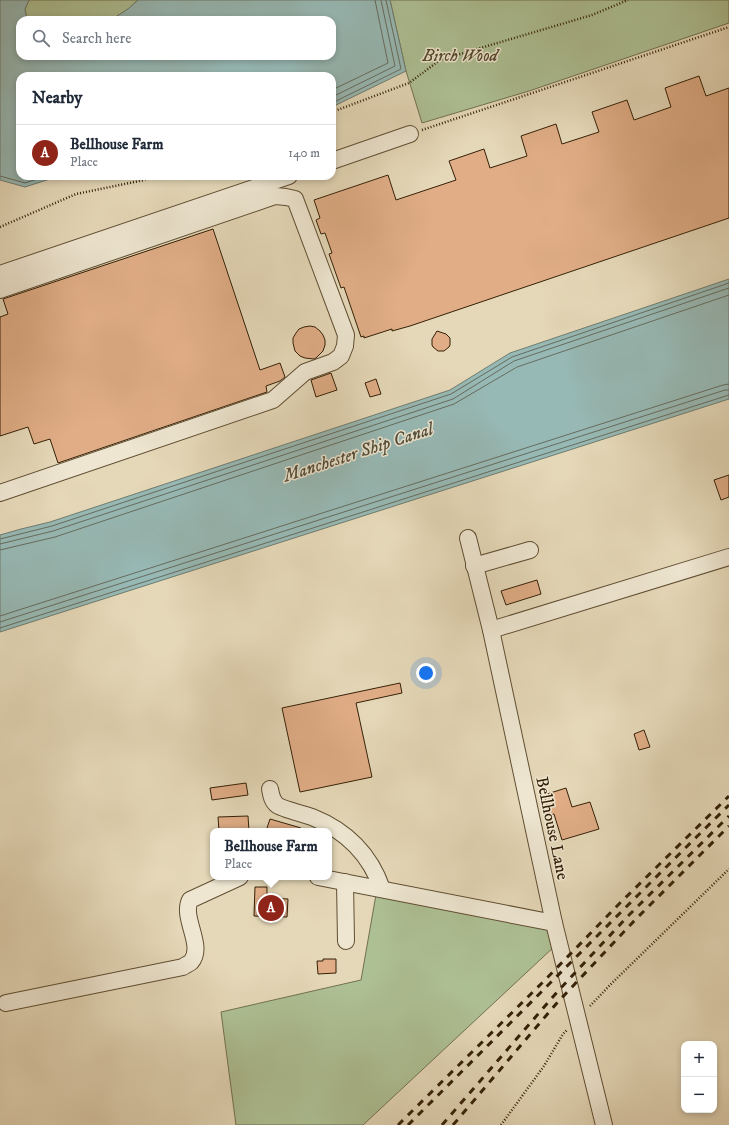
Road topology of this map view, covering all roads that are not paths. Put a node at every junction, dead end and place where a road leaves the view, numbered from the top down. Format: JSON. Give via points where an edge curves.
{"nodes":[{"id":1,"x":410,"y":134,"type":"road end"},
{"id":2,"x":336,"y":160,"type":"edge"},
{"id":3,"x":277,"y":180,"type":"edge"},
{"id":4,"x":0,"y":274,"type":"edge"},
{"id":5,"x":0,"y":290,"type":"edge"},
{"id":6,"x":0,"y":493,"type":"edge"},
{"id":7,"x":468,"y":538,"type":"dead end"},
{"id":8,"x":530,"y":550,"type":"dead end"},
{"id":9,"x":729,"y":557,"type":"edge"},
{"id":10,"x":474,"y":566,"type":"junction"},
{"id":11,"x":492,"y":630,"type":"junction"},
{"id":12,"x":270,"y":789,"type":"dead end"},
{"id":13,"x":233,"y":880,"type":"edge"},
{"id":14,"x":332,"y":880,"type":"edge"},
{"id":15,"x":346,"y":882,"type":"junction"},
{"id":16,"x":382,"y":889,"type":"junction"},
{"id":17,"x":554,"y":924,"type":"junction"},
{"id":18,"x":346,"y":941,"type":"dead end"},
{"id":19,"x":6,"y":1003,"type":"dead end"},
{"id":20,"x":604,"y":1125,"type":"edge"}],
"edges":[{"from":1,"to":2,"type":"street"},
{"from":3,"to":4,"type":"street"},
{"from":5,"to":6,"type":"street","via":[[275,196],[286,197],[295,199],[346,335],[346,346],[341,356],[333,362],[305,372],[273,400]]},
{"from":7,"to":10,"type":"street","name":"Bellhouse Lane"},
{"from":8,"to":10,"type":"street"},
{"from":9,"to":11,"type":"street"},
{"from":10,"to":11,"type":"street","name":"Bellhouse Lane"},
{"from":11,"to":17,"type":"street","name":"Bellhouse Lane"},
{"from":12,"to":16,"type":"street","via":[[272,798],[278,805],[331,826],[347,837],[363,852]]},
{"from":13,"to":19,"type":"street","via":[[190,900],[187,905],[196,946],[195,955],[183,967]]},
{"from":14,"to":15,"type":"street"},
{"from":15,"to":16,"type":"street"},
{"from":15,"to":18,"type":"street"},
{"from":16,"to":17,"type":"street"},
{"from":17,"to":20,"type":"street","name":"Bellhouse Lane"}]}
